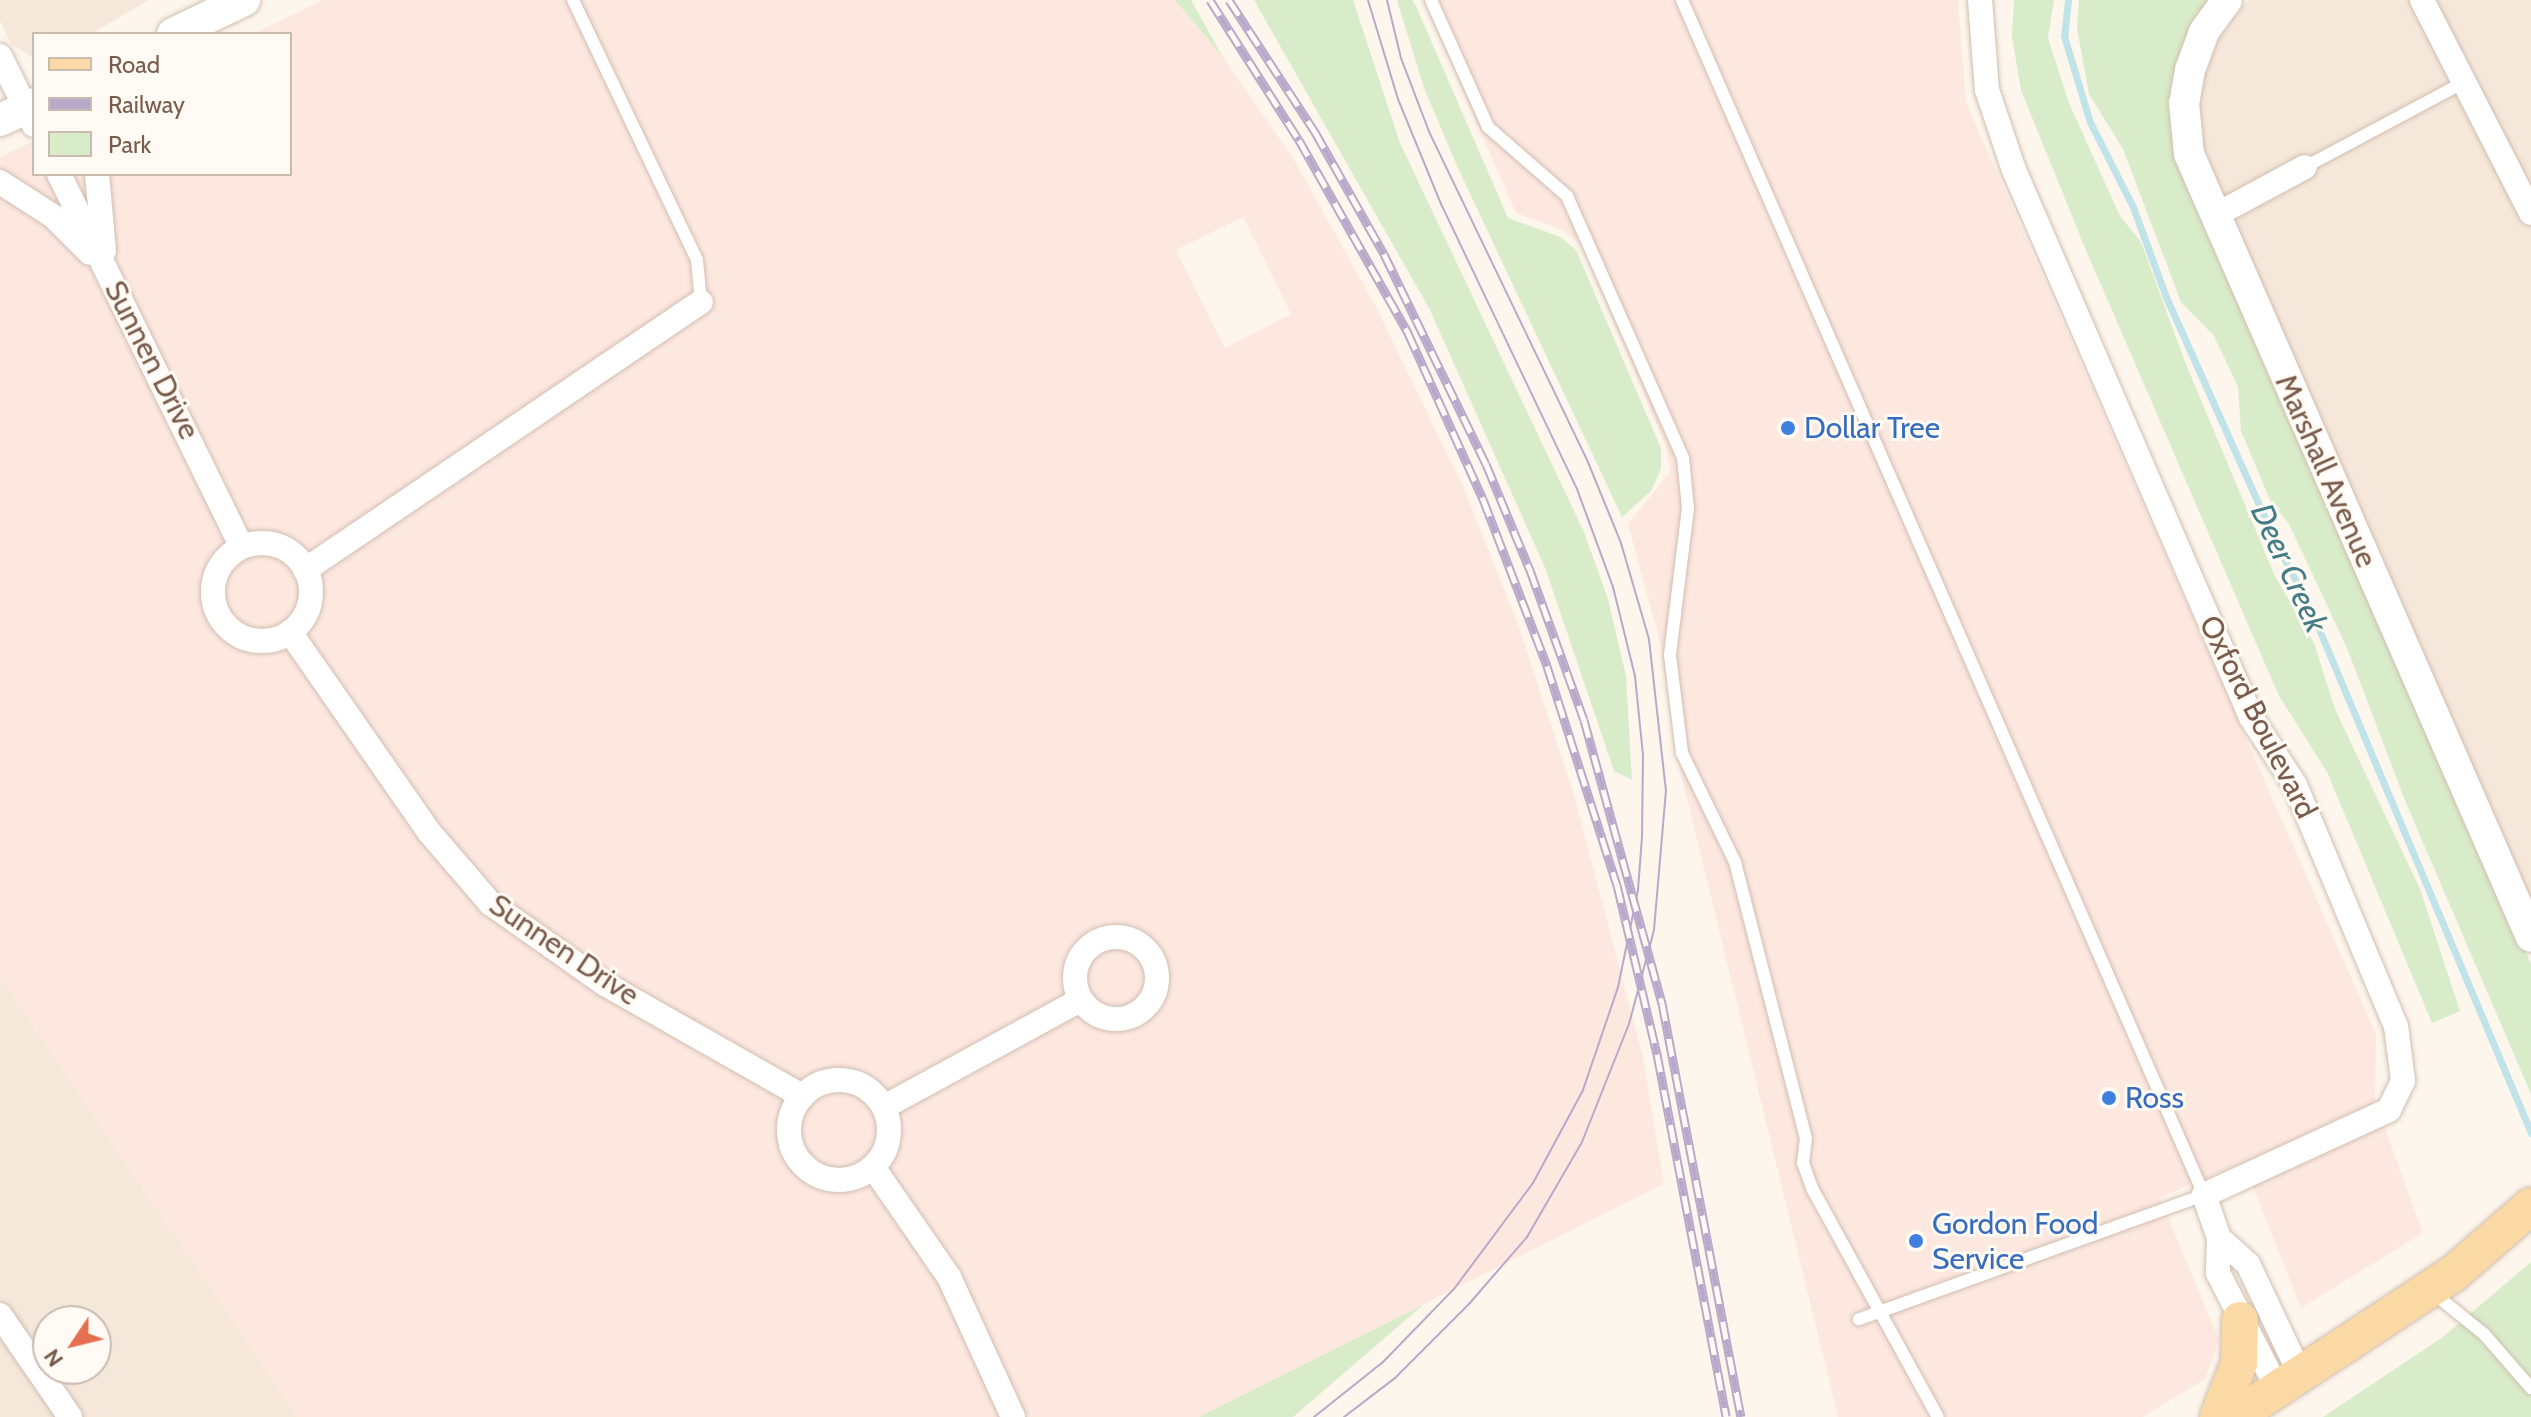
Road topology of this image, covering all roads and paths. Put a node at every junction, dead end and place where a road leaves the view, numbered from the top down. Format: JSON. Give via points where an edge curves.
{"nodes":[{"id":1,"x":244,"y":0,"type":"edge"},
{"id":2,"x":573,"y":0,"type":"edge"},
{"id":3,"x":1431,"y":0,"type":"edge"},
{"id":4,"x":1682,"y":0,"type":"edge"},
{"id":5,"x":1980,"y":0,"type":"edge"},
{"id":6,"x":2227,"y":0,"type":"edge"},
{"id":7,"x":2422,"y":0,"type":"edge"},
{"id":8,"x":190,"y":20,"type":"edge"},
{"id":9,"x":0,"y":56,"type":"edge"},
{"id":10,"x":2464,"y":82,"type":"junction"},
{"id":11,"x":23,"y":114,"type":"edge"},
{"id":12,"x":2305,"y":167,"type":"joint"},
{"id":13,"x":60,"y":176,"type":"edge"},
{"id":14,"x":97,"y":176,"type":"edge"},
{"id":15,"x":0,"y":182,"type":"edge"},
{"id":16,"x":2531,"y":213,"type":"edge"},
{"id":17,"x":2214,"y":216,"type":"junction"},
{"id":18,"x":106,"y":269,"type":"junction"},
{"id":19,"x":701,"y":302,"type":"joint"},
{"id":20,"x":242,"y":547,"type":"junction"},
{"id":21,"x":305,"y":570,"type":"junction"},
{"id":22,"x":290,"y":632,"type":"junction"},
{"id":23,"x":2531,"y":937,"type":"edge"},
{"id":24,"x":1080,"y":1000,"type":"dead end"},
{"id":25,"x":802,"y":1096,"type":"junction"},
{"id":26,"x":884,"y":1107,"type":"junction"},
{"id":27,"x":873,"y":1167,"type":"junction"},
{"id":28,"x":2204,"y":1195,"type":"junction"},
{"id":29,"x":2531,"y":1206,"type":"edge"},
{"id":30,"x":2219,"y":1238,"type":"junction"},
{"id":31,"x":2442,"y":1282,"type":"junction"},
{"id":32,"x":1881,"y":1310,"type":"junction"},
{"id":33,"x":0,"y":1315,"type":"edge"},
{"id":34,"x":1859,"y":1319,"type":"dead end"},
{"id":35,"x":2240,"y":1320,"type":"junction"},
{"id":36,"x":2288,"y":1381,"type":"junction"},
{"id":37,"x":2531,"y":1388,"type":"edge"},
{"id":38,"x":70,"y":1417,"type":"edge"},
{"id":39,"x":1013,"y":1417,"type":"edge"},
{"id":40,"x":1938,"y":1417,"type":"edge"},
{"id":41,"x":2218,"y":1417,"type":"edge"},
{"id":42,"x":2235,"y":1417,"type":"edge"}],
"edges":[{"from":1,"to":8,"type":"main road"},
{"from":2,"to":19,"type":"lane","via":[[697,260]]},
{"from":3,"to":32,"type":"lane","via":[[1488,127],[1567,196],[1683,458],[1688,508],[1670,655],[1682,753],[1735,862],[1806,1138],[1803,1163]]},
{"from":4,"to":28,"type":"lane"},
{"from":5,"to":28,"type":"street","name":"Oxford Boulevard","via":[[1987,90],[2017,178],[2245,705],[2295,785],[2396,1026],[2403,1081],[2389,1110]]},
{"from":6,"to":17,"type":"street","name":"Marshall Avenue","via":[[2197,49],[2184,103],[2189,154]]},
{"from":7,"to":10,"type":"street"},
{"from":9,"to":11,"type":"street"},
{"from":10,"to":12,"type":"lane"},
{"from":10,"to":16,"type":"street"},
{"from":12,"to":17,"type":"street"},
{"from":13,"to":18,"type":"street","name":"Sunnen Drive"},
{"from":14,"to":18,"type":"street"},
{"from":15,"to":18,"type":"street","via":[[53,216]]},
{"from":17,"to":23,"type":"street","name":"Marshall Avenue"},
{"from":18,"to":20,"type":"street","name":"Sunnen Drive"},
{"from":19,"to":21,"type":"street"},
{"from":20,"to":21,"type":"street","via":[[263,543],[283,548]]},
{"from":20,"to":22,"type":"street","via":[[218,570],[213,592],[218,613],[232,630],[250,639],[271,640]]},
{"from":21,"to":22,"type":"street","via":[[309,604]]},
{"from":22,"to":25,"type":"street","name":"Sunnen Drive","via":[[429,832],[490,903],[605,984]]},
{"from":24,"to":26,"type":"street"},
{"from":25,"to":26,"type":"street","via":[[821,1083],[845,1080],[868,1089]]},
{"from":25,"to":27,"type":"street","via":[[788,1130],[800,1162],[830,1180],[853,1178]]},
{"from":26,"to":27,"type":"street","via":[[887,1143]]},
{"from":27,"to":39,"type":"street","via":[[949,1277]]},
{"from":28,"to":30,"type":"street"},
{"from":28,"to":32,"type":"lane"},
{"from":29,"to":31,"type":"main road"},
{"from":30,"to":35,"type":"street","via":[[2218,1273]]},
{"from":30,"to":36,"type":"street","via":[[2248,1264]]},
{"from":31,"to":36,"type":"main road"},
{"from":31,"to":37,"type":"lane"},
{"from":32,"to":34,"type":"lane"},
{"from":32,"to":40,"type":"lane"},
{"from":33,"to":38,"type":"street"},
{"from":35,"to":36,"type":"street"},
{"from":35,"to":41,"type":"main road","via":[[2239,1363]]},
{"from":36,"to":42,"type":"main road"}]}
